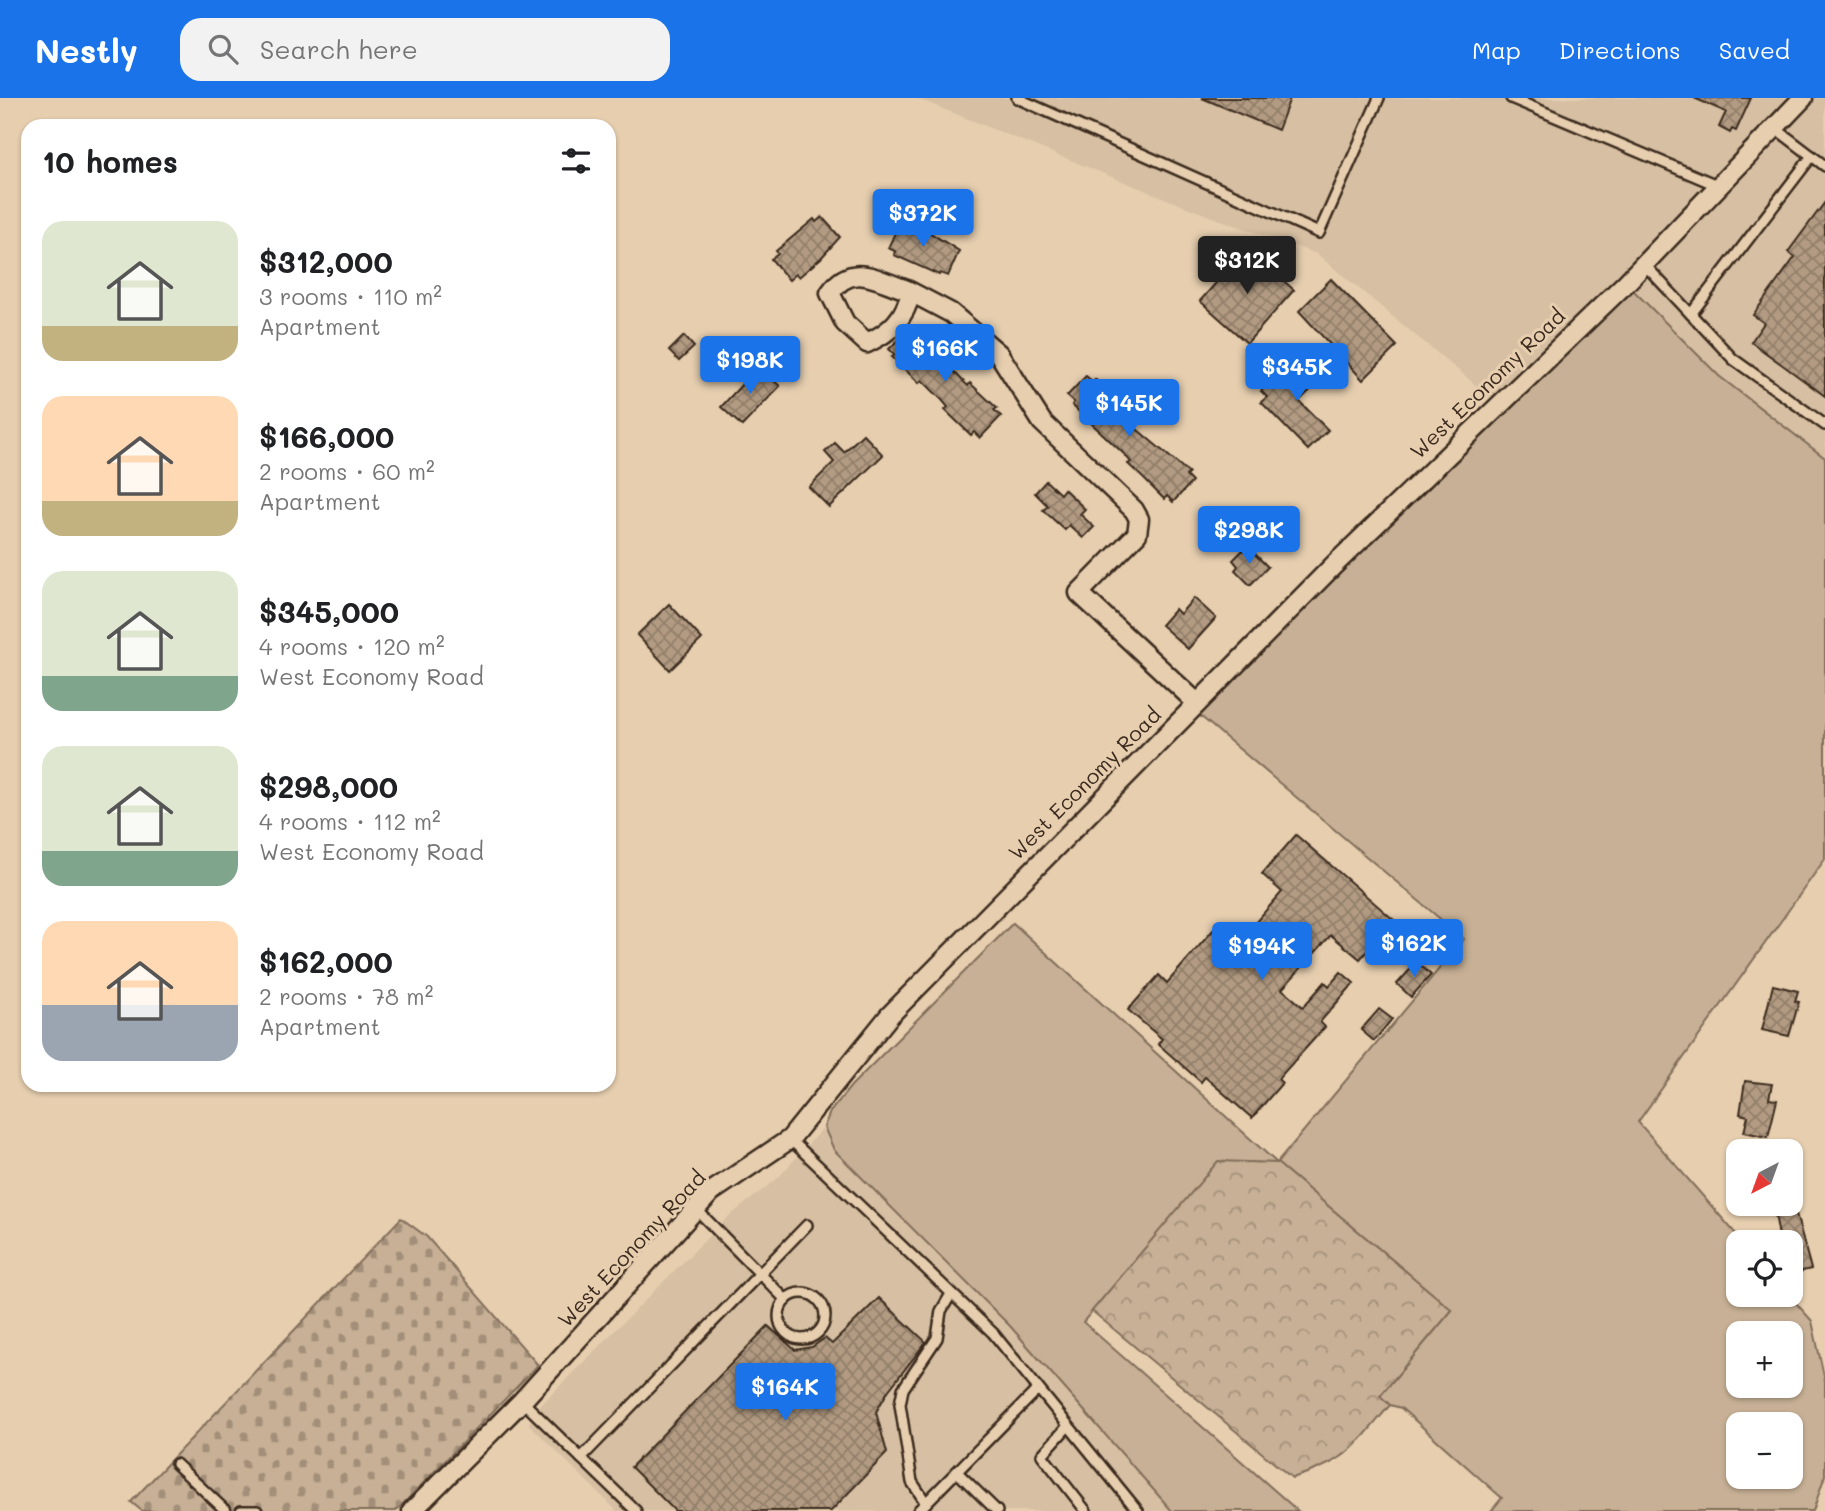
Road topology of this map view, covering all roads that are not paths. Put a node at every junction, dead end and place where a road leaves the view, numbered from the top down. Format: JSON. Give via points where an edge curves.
{"nodes":[{"id":1,"x":1017,"y":98,"type":"edge"},
{"id":2,"x":1379,"y":98,"type":"edge"},
{"id":3,"x":1511,"y":98,"type":"edge"},
{"id":4,"x":1803,"y":98,"type":"edge"},
{"id":5,"x":1774,"y":128,"type":"junction"},
{"id":6,"x":1812,"y":156,"type":"junction"},
{"id":7,"x":1825,"y":166,"type":"edge"},
{"id":8,"x":1718,"y":186,"type":"junction"},
{"id":9,"x":1644,"y":264,"type":"junction"},
{"id":10,"x":911,"y":292,"type":"junction"},
{"id":11,"x":1691,"y":314,"type":"junction"},
{"id":12,"x":1825,"y":425,"type":"edge"},
{"id":13,"x":1197,"y":703,"type":"junction"},
{"id":14,"x":790,"y":1139,"type":"junction"},
{"id":15,"x":696,"y":1209,"type":"junction"},
{"id":16,"x":807,"y":1225,"type":"dead end"},
{"id":17,"x":760,"y":1274,"type":"junction"},
{"id":18,"x":951,"y":1294,"type":"junction"},
{"id":19,"x":786,"y":1300,"type":"junction"},
{"id":20,"x":1038,"y":1389,"type":"junction"},
{"id":21,"x":522,"y":1401,"type":"junction"},
{"id":22,"x":1068,"y":1426,"type":"junction"},
{"id":23,"x":581,"y":1458,"type":"junction"},
{"id":24,"x":176,"y":1464,"type":"dead end"},
{"id":25,"x":957,"y":1472,"type":"junction"},
{"id":26,"x":926,"y":1503,"type":"junction"},
{"id":27,"x":226,"y":1511,"type":"edge"},
{"id":28,"x":241,"y":1511,"type":"edge"},
{"id":29,"x":257,"y":1511,"type":"edge"},
{"id":30,"x":412,"y":1511,"type":"edge"},
{"id":31,"x":636,"y":1511,"type":"edge"},
{"id":32,"x":918,"y":1511,"type":"edge"},
{"id":33,"x":997,"y":1511,"type":"edge"},
{"id":34,"x":1086,"y":1511,"type":"edge"},
{"id":35,"x":1138,"y":1511,"type":"edge"}],
"edges":[{"from":1,"to":2,"type":"lane","via":[[1319,233]]},
{"from":3,"to":8,"type":"lane"},
{"from":4,"to":5,"type":"street","name":"West Economy Road"},
{"from":5,"to":6,"type":"lane"},
{"from":5,"to":8,"type":"street","name":"West Economy Road"},
{"from":6,"to":7,"type":"lane"},
{"from":6,"to":11,"type":"lane"},
{"from":8,"to":9,"type":"street","name":"West Economy Road"},
{"from":9,"to":11,"type":"lane"},
{"from":9,"to":13,"type":"street","name":"West Economy Road"},
{"from":10,"to":10,"type":"street","via":[[855,273],[839,279],[830,293],[845,323],[867,343],[883,336],[906,313]]},
{"from":10,"to":13,"type":"street","via":[[951,313],[999,354],[1042,422],[1134,510],[1139,519],[1137,534],[1079,593]]},
{"from":11,"to":12,"type":"lane","via":[[1733,359]]},
{"from":13,"to":14,"type":"street","name":"West Economy Road","via":[[890,1014]]},
{"from":14,"to":15,"type":"street","name":"West Economy Road","via":[[711,1192]]},
{"from":14,"to":18,"type":"lane"},
{"from":15,"to":17,"type":"lane"},
{"from":15,"to":21,"type":"street","name":"West Economy Road"},
{"from":16,"to":17,"type":"lane"},
{"from":17,"to":19,"type":"lane"},
{"from":17,"to":23,"type":"lane"},
{"from":18,"to":20,"type":"lane","via":[[993,1333]]},
{"from":18,"to":26,"type":"lane","via":[[937,1338],[903,1389],[900,1404],[912,1482]]},
{"from":19,"to":19,"type":"lane","via":[[779,1313],[787,1334],[801,1339],[816,1335],[824,1322],[819,1301],[806,1293]]},
{"from":20,"to":22,"type":"lane"},
{"from":20,"to":25,"type":"lane"},
{"from":21,"to":23,"type":"lane"},
{"from":21,"to":30,"type":"street","name":"West Economy Road"},
{"from":22,"to":34,"type":"lane","via":[[1042,1455]]},
{"from":22,"to":35,"type":"lane"},
{"from":23,"to":31,"type":"lane"},
{"from":24,"to":27,"type":"lane"},
{"from":25,"to":26,"type":"lane"},
{"from":25,"to":33,"type":"lane"},
{"from":26,"to":32,"type":"lane"},
{"from":28,"to":29,"type":"lane"}]}
